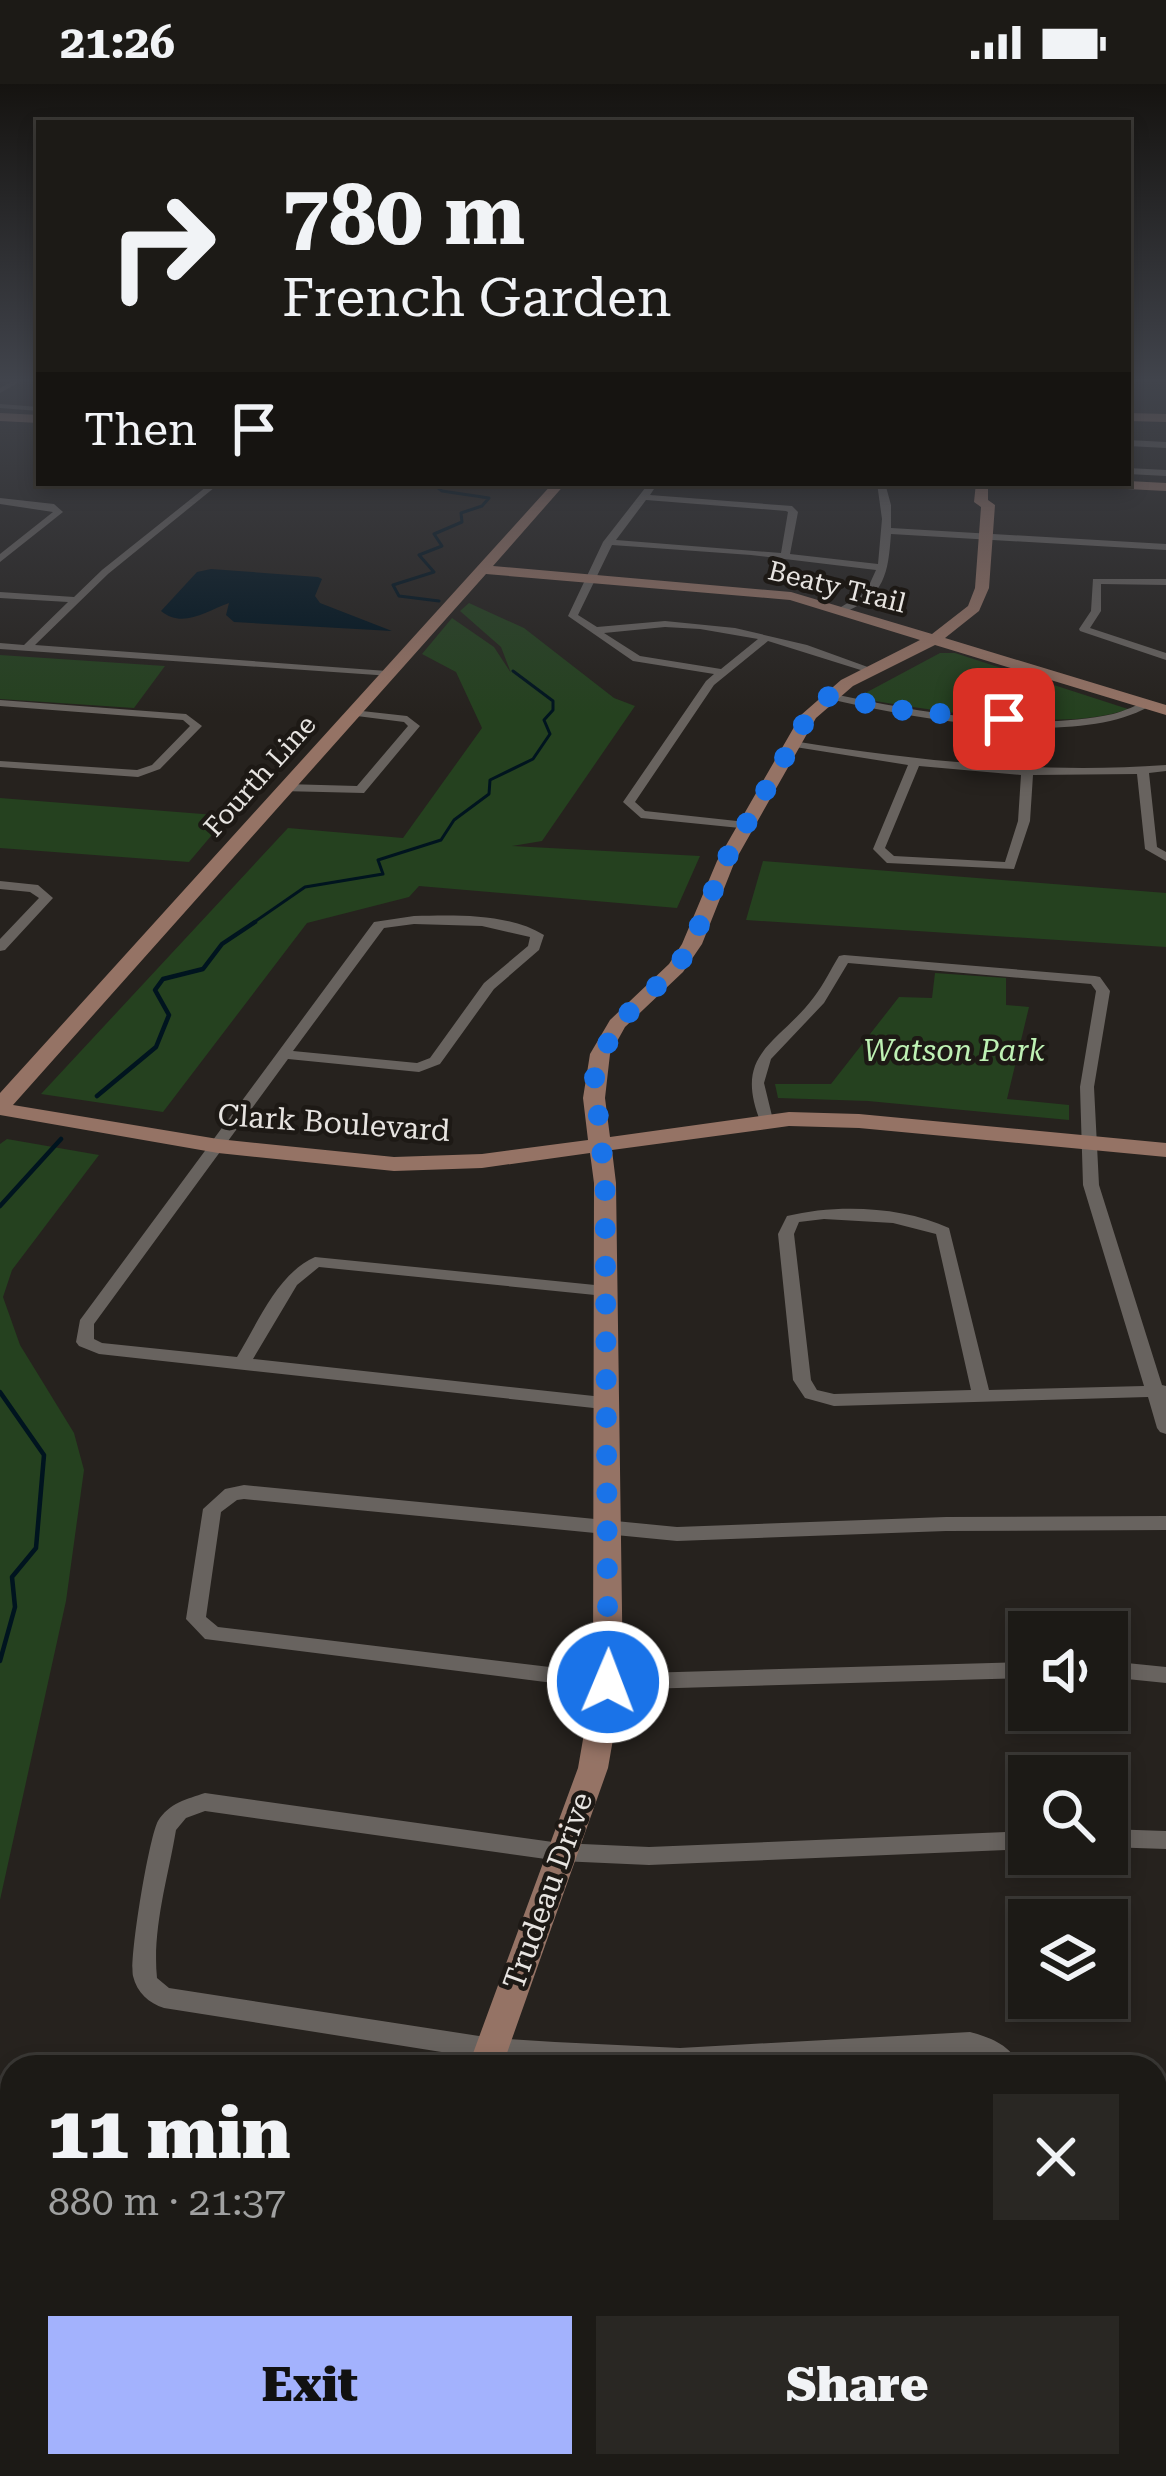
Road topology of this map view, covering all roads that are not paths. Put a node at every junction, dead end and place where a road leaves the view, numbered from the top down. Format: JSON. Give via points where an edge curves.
{"nodes":[{"id":1,"x":204,"y":493,"type":"edge"},
{"id":2,"x":552,"y":493,"type":"edge"},
{"id":3,"x":646,"y":493,"type":"edge"},
{"id":4,"x":882,"y":493,"type":"edge"},
{"id":5,"x":989,"y":493,"type":"edge"},
{"id":6,"x":643,"y":497,"type":"junction"},
{"id":7,"x":0,"y":501,"type":"edge"},
{"id":8,"x":887,"y":531,"type":"junction"},
{"id":9,"x":986,"y":537,"type":"junction"},
{"id":10,"x":608,"y":542,"type":"junction"},
{"id":11,"x":1166,"y":547,"type":"edge"},
{"id":12,"x":785,"y":555,"type":"junction"},
{"id":13,"x":0,"y":559,"type":"edge"},
{"id":14,"x":879,"y":567,"type":"junction"},
{"id":15,"x":485,"y":570,"type":"junction"},
{"id":16,"x":592,"y":579,"type":"junction"},
{"id":17,"x":1166,"y":582,"type":"edge"},
{"id":18,"x":0,"y":595,"type":"edge"},
{"id":19,"x":78,"y":599,"type":"junction"},
{"id":20,"x":844,"y":609,"type":"junction"},
{"id":21,"x":594,"y":631,"type":"junction"},
{"id":22,"x":767,"y":637,"type":"junction"},
{"id":23,"x":936,"y":638,"type":"junction"},
{"id":24,"x":0,"y":646,"type":"edge"},
{"id":25,"x":26,"y":648,"type":"junction"},
{"id":26,"x":1166,"y":657,"type":"edge"},
{"id":27,"x":872,"y":670,"type":"junction"},
{"id":28,"x":719,"y":673,"type":"junction"},
{"id":29,"x":387,"y":674,"type":"junction"},
{"id":30,"x":829,"y":696,"type":"junction"},
{"id":31,"x":0,"y":704,"type":"edge"},
{"id":32,"x":1148,"y":704,"type":"junction"},
{"id":33,"x":1166,"y":710,"type":"edge"},
{"id":34,"x":353,"y":713,"type":"junction"},
{"id":35,"x":793,"y":744,"type":"junction"},
{"id":36,"x":915,"y":762,"type":"junction"},
{"id":37,"x":0,"y":764,"type":"edge"},
{"id":38,"x":1166,"y":768,"type":"edge"},
{"id":39,"x":1027,"y":770,"type":"junction"},
{"id":40,"x":1143,"y":771,"type":"junction"},
{"id":41,"x":285,"y":788,"type":"junction"},
{"id":42,"x":746,"y":826,"type":"junction"},
{"id":43,"x":1166,"y":857,"type":"edge"},
{"id":44,"x":0,"y":885,"type":"edge"},
{"id":45,"x":0,"y":946,"type":"edge"},
{"id":46,"x":286,"y":1055,"type":"junction"},
{"id":47,"x":0,"y":1107,"type":"edge"},
{"id":48,"x":766,"y":1120,"type":"junction"},
{"id":49,"x":1089,"y":1142,"type":"junction"},
{"id":50,"x":598,"y":1145,"type":"junction"},
{"id":51,"x":218,"y":1146,"type":"junction"},
{"id":52,"x":1166,"y":1150,"type":"edge"},
{"id":53,"x":605,"y":1291,"type":"junction"},
{"id":54,"x":242,"y":1363,"type":"junction"},
{"id":55,"x":1161,"y":1391,"type":"edge"},
{"id":56,"x":981,"y":1394,"type":"junction"},
{"id":57,"x":603,"y":1403,"type":"junction"},
{"id":58,"x":1166,"y":1428,"type":"edge"},
{"id":59,"x":1166,"y":1523,"type":"edge"},
{"id":60,"x":606,"y":1528,"type":"junction"},
{"id":61,"x":1008,"y":1671,"type":"edge"},
{"id":62,"x":1128,"y":1671,"type":"edge"},
{"id":63,"x":1166,"y":1675,"type":"edge"},
{"id":64,"x":608,"y":1682,"type":"junction"},
{"id":65,"x":1128,"y":1839,"type":"edge"},
{"id":66,"x":1166,"y":1840,"type":"edge"},
{"id":67,"x":1008,"y":1841,"type":"edge"},
{"id":68,"x":560,"y":1852,"type":"junction"},
{"id":69,"x":472,"y":2055,"type":"edge"},
{"id":70,"x":489,"y":2055,"type":"edge"},
{"id":71,"x":752,"y":2055,"type":"edge"},
{"id":72,"x":996,"y":2055,"type":"edge"}],
"edges":[{"from":1,"to":19,"type":"street"},
{"from":2,"to":15,"type":"street","name":"Fourth Line"},
{"from":3,"to":6,"type":"street"},
{"from":4,"to":8,"type":"street"},
{"from":5,"to":9,"type":"street","name":"Trudeau Drive"},
{"from":6,"to":10,"type":"street"},
{"from":6,"to":12,"type":"street","via":[[789,508]]},
{"from":7,"to":13,"type":"street","via":[[58,512]]},
{"from":8,"to":9,"type":"street"},
{"from":8,"to":14,"type":"street"},
{"from":9,"to":11,"type":"street"},
{"from":9,"to":23,"type":"street","name":"Trudeau Drive","via":[[979,601]]},
{"from":10,"to":12,"type":"street"},
{"from":10,"to":16,"type":"street"},
{"from":12,"to":14,"type":"street"},
{"from":14,"to":20,"type":"street","via":[[874,590]]},
{"from":15,"to":16,"type":"street","name":"Beaty Trail"},
{"from":15,"to":29,"type":"street","name":"Fourth Line"},
{"from":16,"to":20,"type":"street","name":"Beaty Trail","via":[[741,589]]},
{"from":16,"to":21,"type":"street","via":[[573,616]]},
{"from":17,"to":26,"type":"street","via":[[1096,580],[1096,611],[1084,629]]},
{"from":18,"to":19,"type":"street"},
{"from":19,"to":25,"type":"street"},
{"from":20,"to":23,"type":"street","name":"Beaty Trail"},
{"from":21,"to":22,"type":"street","via":[[646,622]]},
{"from":21,"to":28,"type":"street","via":[[637,658]]},
{"from":22,"to":27,"type":"street"},
{"from":22,"to":28,"type":"street"},
{"from":23,"to":27,"type":"street","name":"Trudeau Drive"},
{"from":23,"to":32,"type":"street","name":"Beaty Trail"},
{"from":24,"to":25,"type":"street"},
{"from":25,"to":29,"type":"street"},
{"from":27,"to":30,"type":"street","name":"Trudeau Drive"},
{"from":28,"to":42,"type":"street","via":[[629,802],[641,814]]},
{"from":29,"to":34,"type":"street","name":"Fourth Line"},
{"from":30,"to":32,"type":"street","via":[[1061,723],[1114,719]]},
{"from":30,"to":35,"type":"street","name":"Trudeau Drive"},
{"from":31,"to":37,"type":"street","via":[[185,718],[196,726],[156,767],[138,774]]},
{"from":32,"to":33,"type":"street","name":"Beaty Trail"},
{"from":34,"to":41,"type":"street","name":"Fourth Line"},
{"from":34,"to":41,"type":"street","via":[[414,726],[361,790]]},
{"from":35,"to":36,"type":"street"},
{"from":35,"to":42,"type":"street","name":"Trudeau Drive"},
{"from":36,"to":39,"type":"street"},
{"from":36,"to":39,"type":"street","via":[[879,849],[891,860],[1010,866]]},
{"from":38,"to":40,"type":"street"},
{"from":39,"to":40,"type":"street"},
{"from":40,"to":43,"type":"street","via":[[1151,849]]},
{"from":41,"to":47,"type":"street","name":"Fourth Line"},
{"from":42,"to":50,"type":"street","name":"Trudeau Drive","via":[[684,956],[605,1042],[594,1072]]},
{"from":44,"to":45,"type":"street","via":[[34,888],[47,898]]},
{"from":46,"to":46,"type":"street","via":[[419,1068],[435,1060],[537,935],[417,919],[380,925]]},
{"from":46,"to":51,"type":"street"},
{"from":47,"to":51,"type":"street","name":"Clark Boulevard"},
{"from":48,"to":49,"type":"street","name":"Clark Boulevard"},
{"from":48,"to":49,"type":"street","via":[[757,1083],[764,1058],[819,1000],[844,959],[866,959],[1095,980],[1103,991],[1087,1087]]},
{"from":48,"to":50,"type":"street","name":"Clark Boulevard"},
{"from":49,"to":52,"type":"street","name":"Clark Boulevard"},
{"from":49,"to":55,"type":"street","via":[[1091,1185]]},
{"from":50,"to":51,"type":"street","name":"Clark Boulevard","via":[[424,1165]]},
{"from":50,"to":53,"type":"street","name":"Trudeau Drive"},
{"from":51,"to":54,"type":"street","via":[[83,1335],[99,1348]]},
{"from":53,"to":54,"type":"street","via":[[315,1262],[291,1282]]},
{"from":53,"to":57,"type":"street","name":"Trudeau Drive"},
{"from":54,"to":57,"type":"street"},
{"from":55,"to":56,"type":"street"},
{"from":55,"to":58,"type":"street"},
{"from":56,"to":56,"type":"street","via":[[943,1231],[877,1218],[793,1219],[786,1234],[802,1380],[811,1394]]},
{"from":57,"to":60,"type":"street","name":"Trudeau Drive"},
{"from":59,"to":60,"type":"street","via":[[676,1534]]},
{"from":60,"to":64,"type":"street","name":"Trudeau Drive"},
{"from":60,"to":64,"type":"street","via":[[232,1494],[212,1509],[196,1619],[212,1634]]},
{"from":61,"to":64,"type":"street"},
{"from":62,"to":63,"type":"street"},
{"from":64,"to":68,"type":"street","name":"Trudeau Drive","via":[[593,1768]]},
{"from":65,"to":66,"type":"street"},
{"from":67,"to":68,"type":"street","via":[[649,1856]]},
{"from":68,"to":69,"type":"street","via":[[205,1802],[178,1812],[166,1827],[146,1964],[153,1992]]},
{"from":68,"to":70,"type":"street","name":"Trudeau Drive"},
{"from":71,"to":72,"type":"street","via":[[970,2043]]}]}
